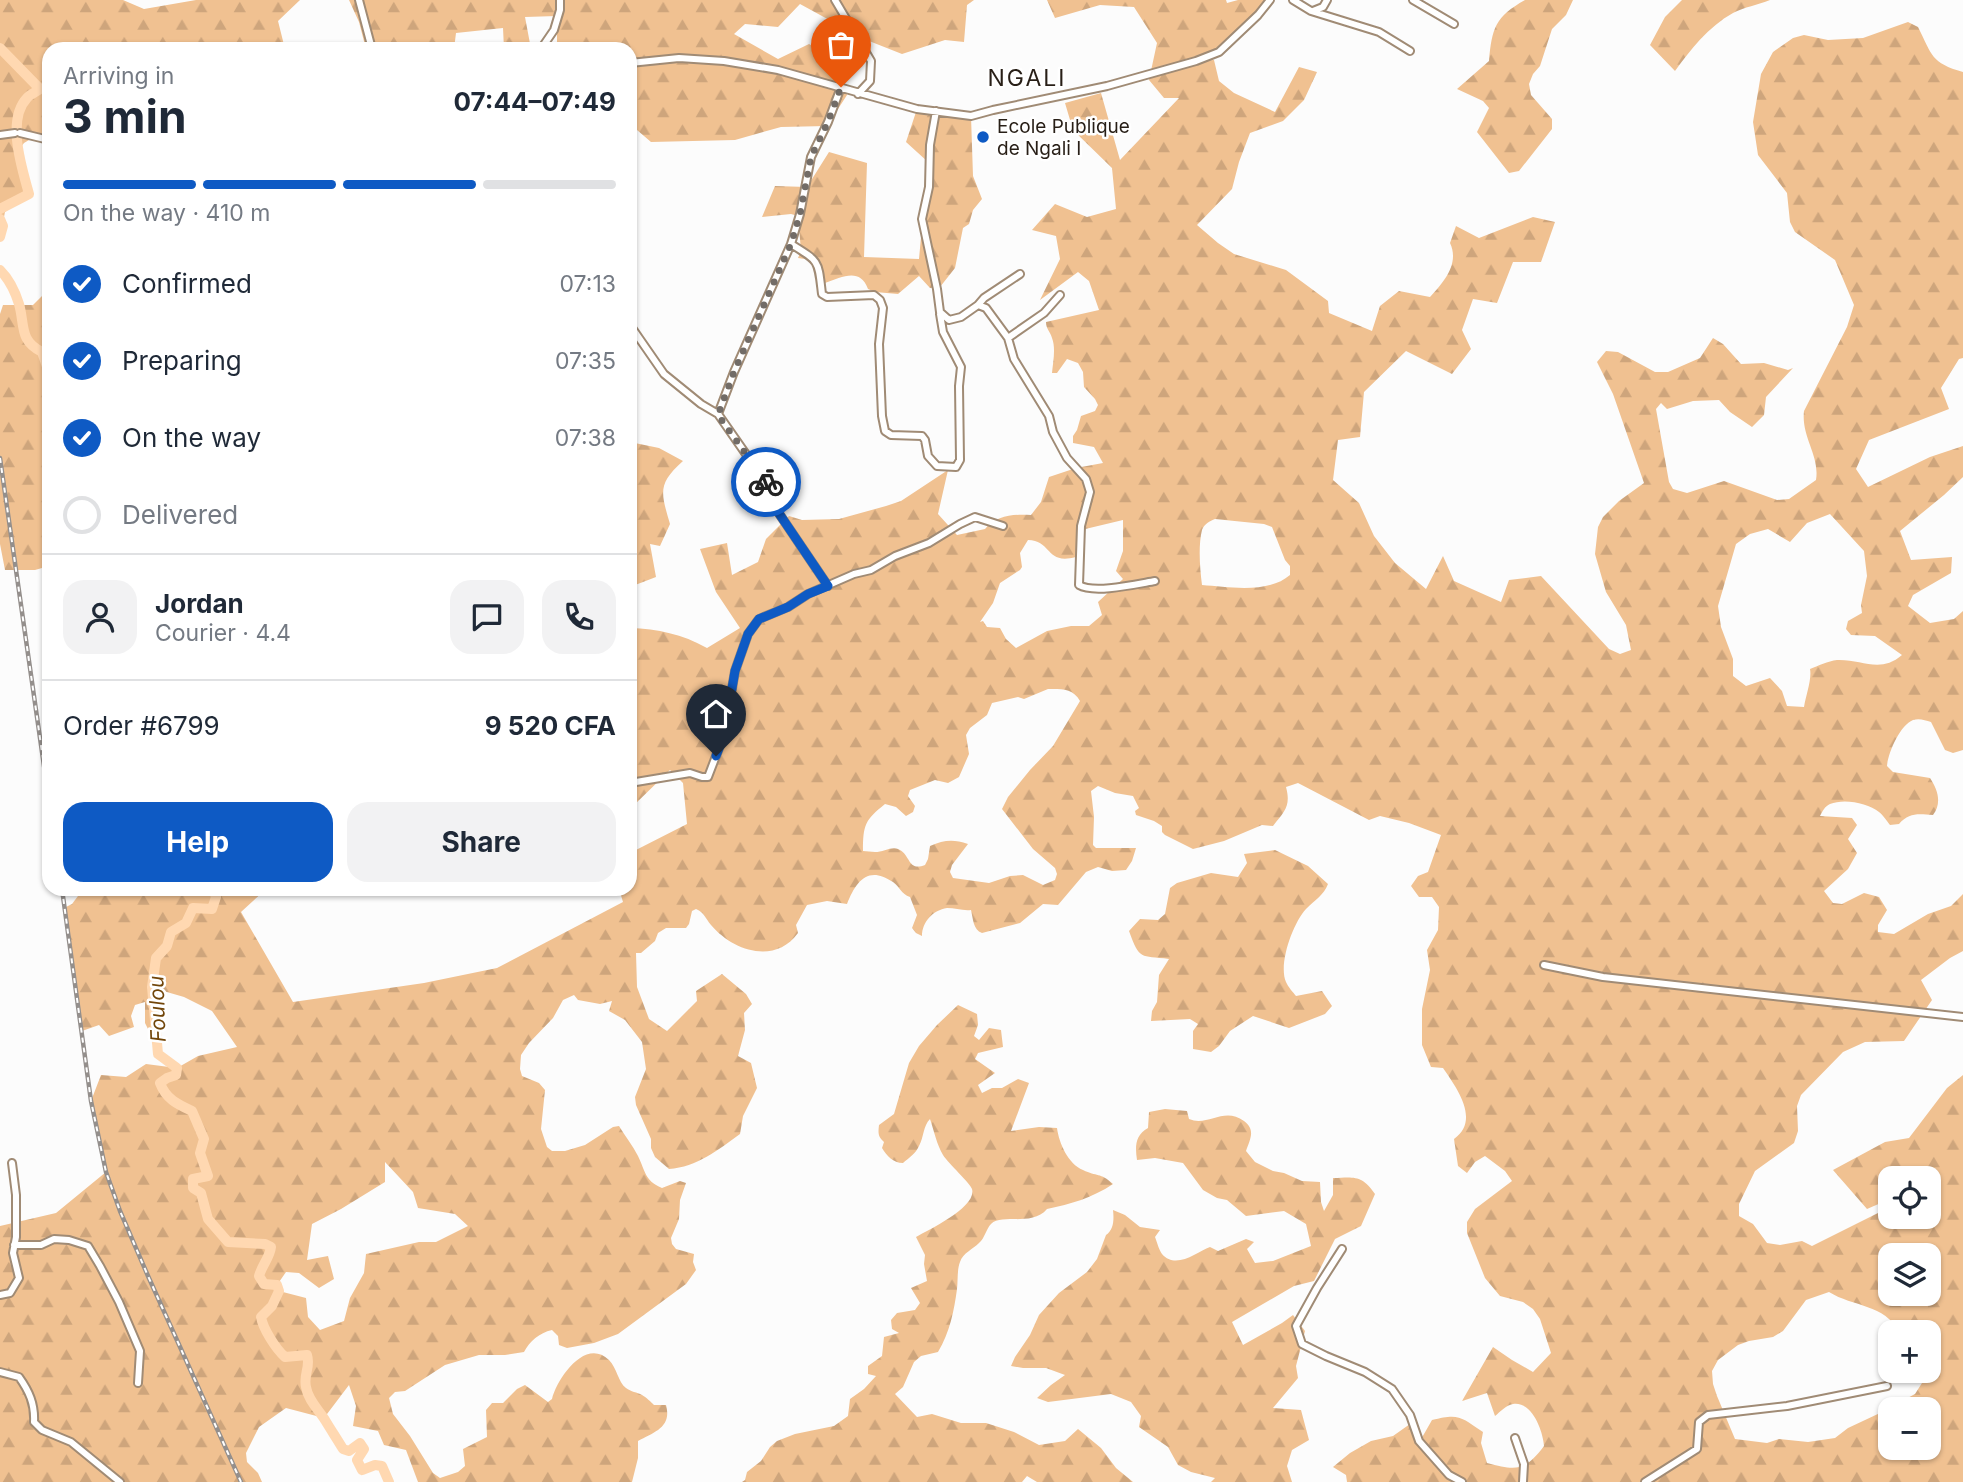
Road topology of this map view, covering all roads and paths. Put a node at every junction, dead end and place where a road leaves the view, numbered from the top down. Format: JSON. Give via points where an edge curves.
{"nodes":[{"id":1,"x":359,"y":0,"type":"edge"},
{"id":2,"x":560,"y":0,"type":"edge"},
{"id":3,"x":835,"y":0,"type":"edge"},
{"id":4,"x":1270,"y":0,"type":"edge"},
{"id":5,"x":1293,"y":0,"type":"edge"},
{"id":6,"x":1327,"y":0,"type":"edge"},
{"id":7,"x":1413,"y":0,"type":"edge"},
{"id":8,"x":1311,"y":11,"type":"junction"},
{"id":9,"x":1454,"y":24,"type":"dead end"},
{"id":10,"x":370,"y":42,"type":"edge"},
{"id":11,"x":546,"y":42,"type":"edge"},
{"id":12,"x":1410,"y":51,"type":"dead end"},
{"id":13,"x":637,"y":62,"type":"edge"},
{"id":14,"x":841,"y":87,"type":"junction"},
{"id":15,"x":858,"y":94,"type":"junction"},
{"id":16,"x":936,"y":111,"type":"junction"},
{"id":17,"x":0,"y":135,"type":"edge"},
{"id":18,"x":42,"y":138,"type":"edge"},
{"id":19,"x":791,"y":244,"type":"junction"},
{"id":20,"x":1020,"y":274,"type":"dead end"},
{"id":21,"x":1060,"y":295,"type":"dead end"},
{"id":22,"x":978,"y":305,"type":"junction"},
{"id":23,"x":940,"y":312,"type":"junction"},
{"id":24,"x":637,"y":335,"type":"edge"},
{"id":25,"x":1008,"y":338,"type":"junction"},
{"id":26,"x":718,"y":415,"type":"junction"},
{"id":27,"x":1003,"y":526,"type":"dead end"},
{"id":28,"x":1155,"y":581,"type":"dead end"},
{"id":29,"x":828,"y":586,"type":"junction"},
{"id":30,"x":637,"y":782,"type":"edge"},
{"id":31,"x":1544,"y":965,"type":"dead end"},
{"id":32,"x":1963,"y":1017,"type":"edge"},
{"id":33,"x":12,"y":1163,"type":"dead end"},
{"id":34,"x":14,"y":1245,"type":"junction"},
{"id":35,"x":1342,"y":1249,"type":"dead end"},
{"id":36,"x":0,"y":1295,"type":"edge"},
{"id":37,"x":0,"y":1372,"type":"edge"},
{"id":38,"x":138,"y":1383,"type":"dead end"},
{"id":39,"x":1887,"y":1386,"type":"dead end"},
{"id":40,"x":1516,"y":1437,"type":"dead end"},
{"id":41,"x":120,"y":1482,"type":"edge"},
{"id":42,"x":1462,"y":1482,"type":"edge"},
{"id":43,"x":1523,"y":1482,"type":"edge"},
{"id":44,"x":1644,"y":1482,"type":"edge"}],
"edges":[{"from":1,"to":10,"type":"street"},
{"from":2,"to":11,"type":"street","via":[[554,30]]},
{"from":3,"to":15,"type":"street","via":[[871,61],[870,81]]},
{"from":4,"to":16,"type":"street","via":[[1219,52],[1196,61],[971,116]]},
{"from":5,"to":8,"type":"street"},
{"from":6,"to":8,"type":"street","via":[[1323,7]]},
{"from":7,"to":9,"type":"street"},
{"from":8,"to":12,"type":"street","via":[[1379,32]]},
{"from":13,"to":14,"type":"street","via":[[679,58],[724,61]]},
{"from":14,"to":15,"type":"street"},
{"from":14,"to":19,"type":"street","via":[[811,157]]},
{"from":15,"to":16,"type":"street"},
{"from":16,"to":23,"type":"street","via":[[922,219]]},
{"from":17,"to":18,"type":"street"},
{"from":19,"to":23,"type":"street","via":[[819,265],[822,294],[827,298],[874,295],[880,300],[885,430],[891,435],[922,436],[928,456],[937,466],[956,467],[960,460],[961,367],[943,332]]},
{"from":19,"to":26,"type":"street"},
{"from":20,"to":22,"type":"street"},
{"from":21,"to":25,"type":"street","via":[[1044,313]]},
{"from":22,"to":23,"type":"street","via":[[949,320]]},
{"from":22,"to":25,"type":"street","via":[[986,308]]},
{"from":24,"to":26,"type":"street","via":[[664,374]]},
{"from":25,"to":28,"type":"street","via":[[1014,359],[1090,492],[1081,526],[1079,585],[1085,589],[1126,587]]},
{"from":26,"to":29,"type":"street","via":[[771,490],[778,512]]},
{"from":27,"to":29,"type":"street","via":[[975,517],[929,543]]},
{"from":29,"to":30,"type":"street","via":[[759,619],[748,634],[735,671],[724,735],[708,777],[690,773]]},
{"from":31,"to":32,"type":"street","via":[[1603,977]]},
{"from":33,"to":34,"type":"street"},
{"from":34,"to":36,"type":"street","via":[[19,1278],[10,1293]]},
{"from":34,"to":38,"type":"street","via":[[41,1245],[54,1239],[88,1247],[140,1351]]},
{"from":35,"to":42,"type":"street","via":[[1296,1326],[1303,1344],[1392,1389],[1410,1415],[1419,1441],[1449,1475]]},
{"from":37,"to":41,"type":"street","via":[[19,1377],[29,1390],[34,1422],[42,1430],[71,1442]]},
{"from":39,"to":44,"type":"street","via":[[1787,1406],[1708,1415],[1699,1422],[1697,1449]]},
{"from":40,"to":43,"type":"street","via":[[1524,1464]]}]}
